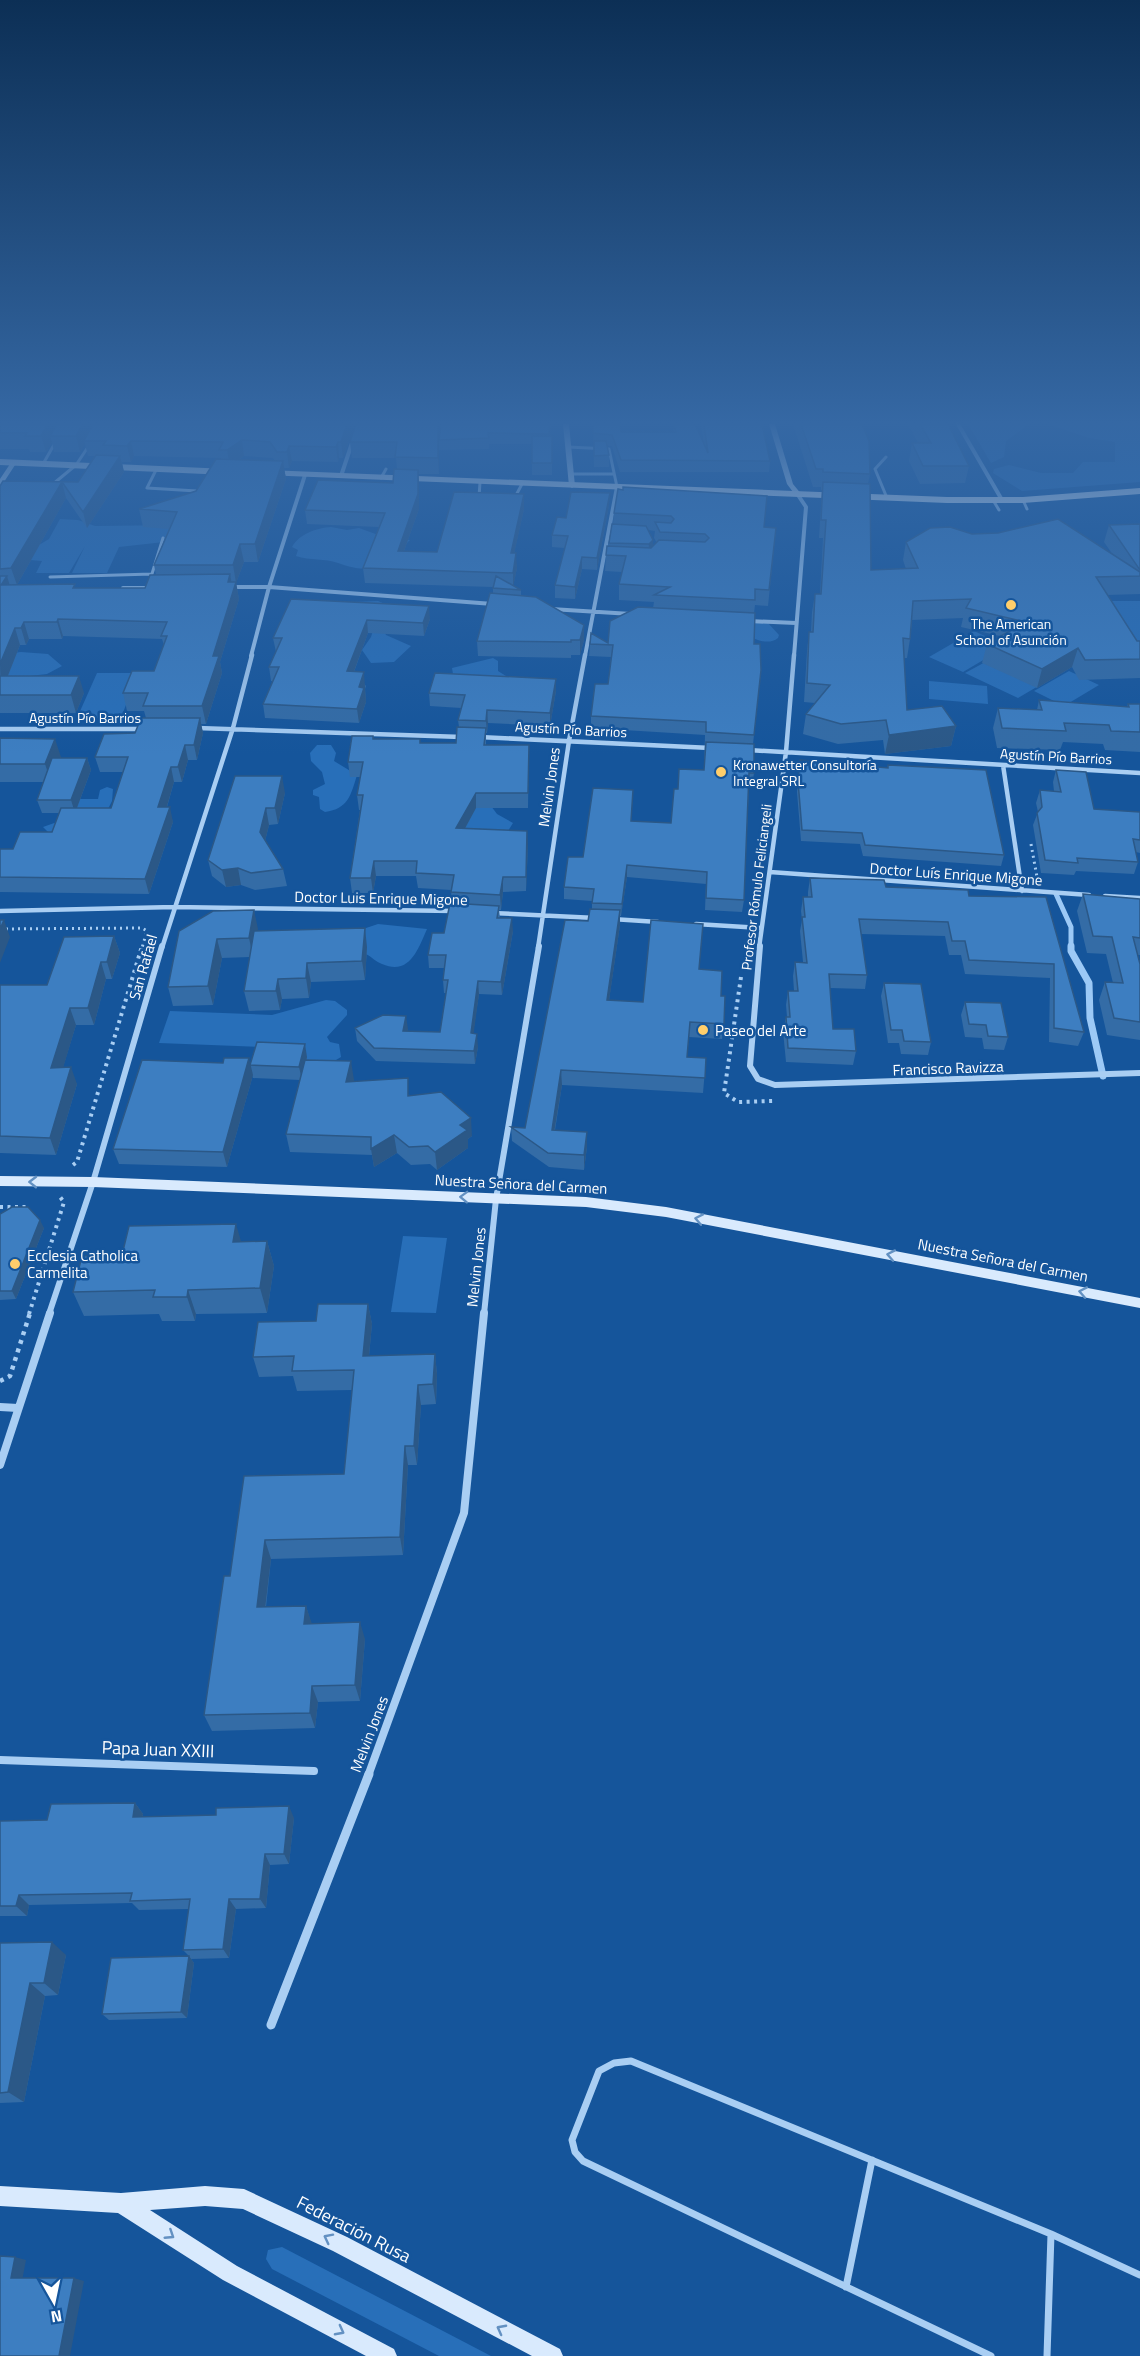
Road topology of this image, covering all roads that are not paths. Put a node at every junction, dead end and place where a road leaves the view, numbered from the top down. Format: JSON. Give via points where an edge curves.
{"nodes":[{"id":1,"x":286,"y":534,"type":"edge"},
{"id":2,"x":612,"y":534,"type":"edge"},
{"id":3,"x":804,"y":534,"type":"edge"},
{"id":4,"x":163,"y":538,"type":"edge"},
{"id":5,"x":604,"y":558,"type":"junction"},
{"id":6,"x":614,"y":558,"type":"edge"},
{"id":7,"x":152,"y":574,"type":"junction"},
{"id":8,"x":50,"y":577,"type":"dead end"},
{"id":9,"x":269,"y":587,"type":"junction"},
{"id":10,"x":114,"y":588,"type":"edge"},
{"id":11,"x":149,"y":588,"type":"junction"},
{"id":12,"x":160,"y":588,"type":"edge"},
{"id":13,"x":225,"y":588,"type":"edge"},
{"id":14,"x":501,"y":605,"type":"edge"},
{"id":15,"x":547,"y":609,"type":"edge"},
{"id":16,"x":594,"y":612,"type":"junction"},
{"id":17,"x":641,"y":615,"type":"edge"},
{"id":18,"x":736,"y":620,"type":"edge"},
{"id":19,"x":796,"y":623,"type":"junction"},
{"id":20,"x":186,"y":728,"type":"edge"},
{"id":21,"x":233,"y":728,"type":"junction"},
{"id":22,"x":0,"y":729,"type":"edge"},
{"id":23,"x":151,"y":729,"type":"edge"},
{"id":24,"x":464,"y":737,"type":"edge"},
{"id":25,"x":476,"y":737,"type":"edge"},
{"id":26,"x":569,"y":741,"type":"junction"},
{"id":27,"x":717,"y":749,"type":"edge"},
{"id":28,"x":740,"y":750,"type":"edge"},
{"id":29,"x":786,"y":752,"type":"junction"},
{"id":30,"x":1003,"y":765,"type":"junction"},
{"id":31,"x":1140,"y":773,"type":"edge"},
{"id":32,"x":770,"y":872,"type":"junction"},
{"id":33,"x":1022,"y":891,"type":"junction"},
{"id":34,"x":1091,"y":896,"type":"edge"},
{"id":35,"x":1102,"y":896,"type":"edge"},
{"id":36,"x":1140,"y":898,"type":"edge"},
{"id":37,"x":174,"y":907,"type":"junction"},
{"id":38,"x":0,"y":911,"type":"edge"},
{"id":39,"x":464,"y":912,"type":"edge"},
{"id":40,"x":487,"y":912,"type":"edge"},
{"id":41,"x":544,"y":914,"type":"junction"},
{"id":42,"x":670,"y":922,"type":"edge"},
{"id":43,"x":692,"y":924,"type":"edge"},
{"id":44,"x":761,"y":928,"type":"junction"},
{"id":45,"x":1140,"y":1073,"type":"edge"},
{"id":46,"x":758,"y":1079,"type":"joint"},
{"id":47,"x":0,"y":1181,"type":"edge"},
{"id":48,"x":93,"y":1182,"type":"junction"},
{"id":49,"x":496,"y":1199,"type":"junction"},
{"id":50,"x":1140,"y":1303,"type":"edge"},
{"id":51,"x":0,"y":1407,"type":"edge"},
{"id":52,"x":18,"y":1408,"type":"junction"},
{"id":53,"x":0,"y":1465,"type":"edge"},
{"id":54,"x":0,"y":1760,"type":"edge"},
{"id":55,"x":314,"y":1771,"type":"dead end"},
{"id":56,"x":271,"y":2025,"type":"dead end"},
{"id":57,"x":872,"y":2160,"type":"junction"},
{"id":58,"x":0,"y":2196,"type":"edge"},
{"id":59,"x":121,"y":2203,"type":"junction"},
{"id":60,"x":1051,"y":2234,"type":"junction"},
{"id":61,"x":1140,"y":2275,"type":"edge"},
{"id":62,"x":846,"y":2287,"type":"junction"},
{"id":63,"x":387,"y":2356,"type":"edge"},
{"id":64,"x":553,"y":2356,"type":"edge"},
{"id":65,"x":991,"y":2356,"type":"edge"},
{"id":66,"x":1047,"y":2356,"type":"edge"}],
"edges":[{"from":1,"to":9,"type":"street","name":"San Rafael"},
{"from":2,"to":5,"type":"street","name":"Melvin Jones"},
{"from":3,"to":19,"type":"street","name":"Profesor Rómulo Feliciangeli"},
{"from":4,"to":7,"type":"lane"},
{"from":5,"to":6,"type":"lane"},
{"from":5,"to":16,"type":"street","name":"Melvin Jones"},
{"from":7,"to":8,"type":"lane"},
{"from":7,"to":11,"type":"lane"},
{"from":9,"to":13,"type":"street"},
{"from":9,"to":14,"type":"street"},
{"from":9,"to":21,"type":"street","name":"San Rafael"},
{"from":10,"to":11,"type":"street"},
{"from":11,"to":12,"type":"street"},
{"from":15,"to":16,"type":"street"},
{"from":16,"to":17,"type":"street"},
{"from":16,"to":26,"type":"street","name":"Melvin Jones"},
{"from":18,"to":19,"type":"street"},
{"from":19,"to":29,"type":"street","name":"Profesor Rómulo Feliciangeli"},
{"from":20,"to":21,"type":"street"},
{"from":21,"to":24,"type":"street"},
{"from":21,"to":37,"type":"street","name":"San Rafael"},
{"from":22,"to":23,"type":"street","name":"Agustín Pío Barrios"},
{"from":25,"to":26,"type":"street","name":"Agustín Pío Barrios"},
{"from":26,"to":27,"type":"street","name":"Agustín Pío Barrios"},
{"from":26,"to":41,"type":"street","name":"Melvin Jones"},
{"from":28,"to":29,"type":"street","name":"Agustín Pío Barrios"},
{"from":29,"to":30,"type":"street","name":"Agustín Pío Barrios"},
{"from":29,"to":32,"type":"street","name":"Profesor Rómulo Feliciangeli"},
{"from":30,"to":31,"type":"street","name":"Agustín Pío Barrios"},
{"from":30,"to":33,"type":"street"},
{"from":32,"to":33,"type":"street","name":"Doctor Luís Enrique Migone"},
{"from":32,"to":44,"type":"street","name":"Profesor Rómulo Feliciangeli"},
{"from":33,"to":34,"type":"street","name":"Doctor Luís Enrique Migone"},
{"from":35,"to":36,"type":"street"},
{"from":37,"to":38,"type":"street","name":"Doctor Luis Enrique Migone"},
{"from":37,"to":39,"type":"street","name":"Doctor Luis Enrique Migone"},
{"from":37,"to":48,"type":"street","name":"San Rafael"},
{"from":40,"to":41,"type":"street","name":"Doctor Luis Enrique Migone"},
{"from":41,"to":42,"type":"street","name":"Doctor Luis Enrique Migone"},
{"from":41,"to":49,"type":"street","name":"Melvin Jones"},
{"from":43,"to":44,"type":"street"},
{"from":44,"to":46,"type":"street","name":"Profesor Rómulo Feliciangeli","via":[[750,1066]]},
{"from":45,"to":46,"type":"street","name":"Francisco Ravizza","via":[[775,1085]]},
{"from":48,"to":47,"type":"street","name":"Nuestra Señora del Carmen","one_way":true},
{"from":49,"to":48,"type":"street","name":"Nuestra Señora del Carmen","one_way":true},
{"from":48,"to":52,"type":"street","name":"San Rafael"},
{"from":50,"to":49,"type":"street","name":"Nuestra Señora del Carmen","one_way":true,"via":[[666,1212],[586,1202]]},
{"from":49,"to":56,"type":"street","name":"Melvin Jones","via":[[464,1513],[374,1762]]},
{"from":51,"to":52,"type":"street"},
{"from":52,"to":53,"type":"street","name":"San Rafael"},
{"from":54,"to":55,"type":"street","name":"Papa Juan XXIII"},
{"from":57,"to":60,"type":"lane"},
{"from":57,"to":62,"type":"lane"},
{"from":57,"to":62,"type":"lane","via":[[632,2061],[614,2062],[599,2071],[572,2140],[583,2161]]},
{"from":58,"to":59,"type":"street","name":"Federación Rusa"},
{"from":59,"to":63,"type":"street","name":"Federación Rusa","one_way":true,"via":[[230,2273]]},
{"from":64,"to":59,"type":"street","name":"Federación Rusa","one_way":true,"via":[[322,2235],[244,2199],[205,2196]]},
{"from":60,"to":61,"type":"lane"},
{"from":60,"to":66,"type":"lane"},
{"from":62,"to":65,"type":"lane"}]}
